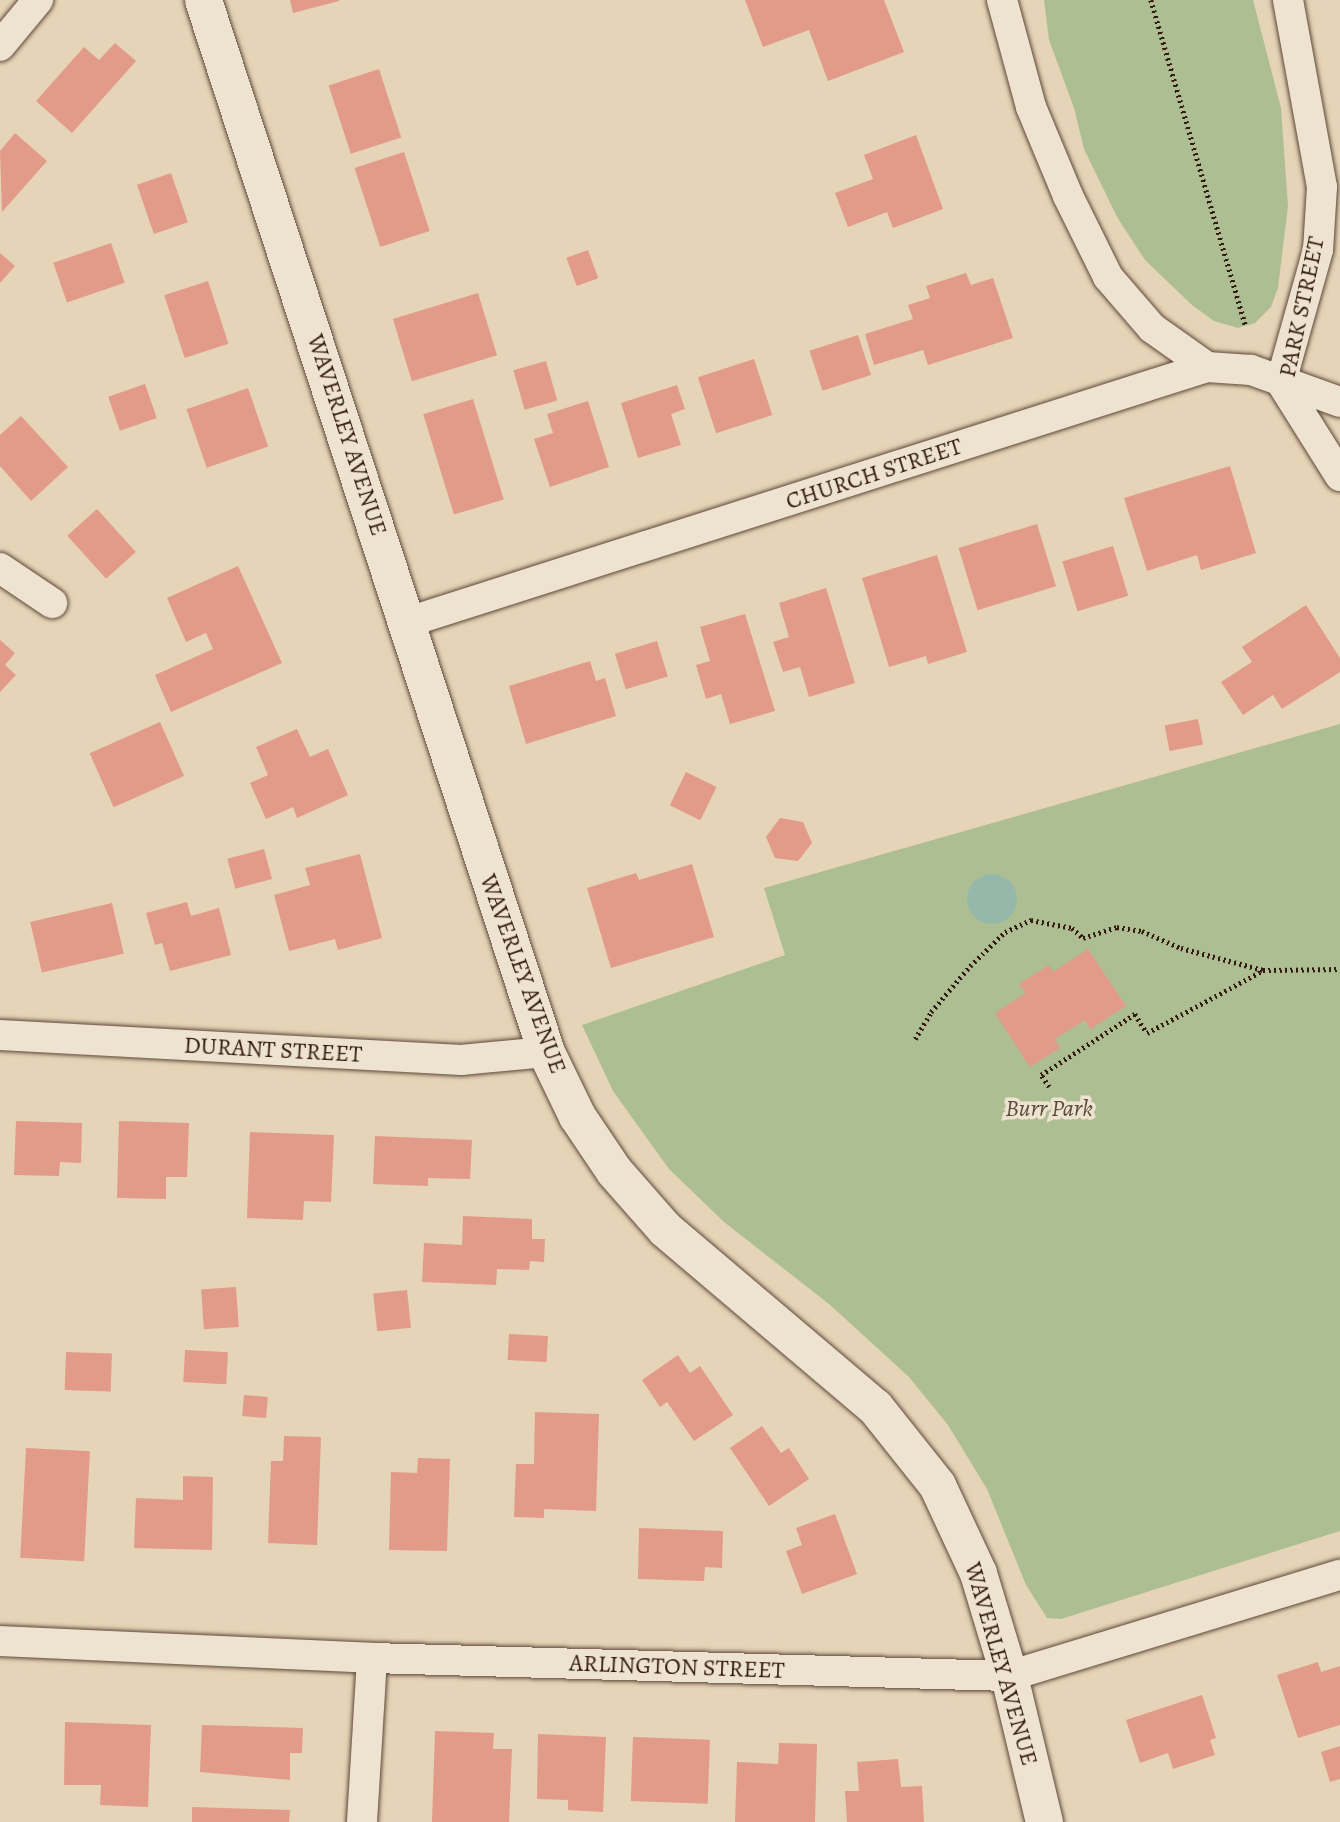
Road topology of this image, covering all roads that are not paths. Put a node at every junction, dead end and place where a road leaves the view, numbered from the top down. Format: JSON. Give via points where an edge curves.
{"nodes":[{"id":1,"x":38,"y":0,"type":"edge"},
{"id":2,"x":203,"y":0,"type":"edge"},
{"id":3,"x":1002,"y":0,"type":"edge"},
{"id":4,"x":1288,"y":0,"type":"edge"},
{"id":5,"x":0,"y":46,"type":"edge"},
{"id":6,"x":1207,"y":367,"type":"junction"},
{"id":7,"x":1281,"y":382,"type":"junction"},
{"id":8,"x":1340,"y":402,"type":"edge"},
{"id":9,"x":1340,"y":476,"type":"edge"},
{"id":10,"x":0,"y":568,"type":"edge"},
{"id":11,"x":52,"y":603,"type":"dead end"},
{"id":12,"x":408,"y":622,"type":"junction"},
{"id":13,"x":0,"y":1035,"type":"edge"},
{"id":14,"x":546,"y":1052,"type":"junction"},
{"id":15,"x":1340,"y":1575,"type":"edge"},
{"id":16,"x":0,"y":1641,"type":"edge"},
{"id":17,"x":372,"y":1658,"type":"junction"},
{"id":18,"x":1009,"y":1676,"type":"junction"},
{"id":19,"x":362,"y":1822,"type":"edge"},
{"id":20,"x":1044,"y":1822,"type":"edge"}],
"edges":[{"from":1,"to":5,"type":"street"},
{"from":2,"to":12,"type":"street","name":"WAVERLEY AVENUE"},
{"from":3,"to":6,"type":"street","via":[[1031,107],[1108,277],[1152,328]]},
{"from":4,"to":7,"type":"street","name":"PARK STREET","via":[[1322,187],[1318,250]]},
{"from":6,"to":7,"type":"street","name":"CHURCH STREET","via":[[1251,370]]},
{"from":6,"to":12,"type":"street","name":"CHURCH STREET"},
{"from":7,"to":8,"type":"street","name":"CHURCH STREET"},
{"from":7,"to":9,"type":"street","name":"PARK STREET"},
{"from":10,"to":11,"type":"street"},
{"from":12,"to":14,"type":"street","name":"WAVERLEY AVENUE"},
{"from":13,"to":14,"type":"street","name":"DURANT STREET","via":[[461,1060]]},
{"from":14,"to":18,"type":"street","name":"WAVERLEY AVENUE","via":[[577,1116],[665,1229],[876,1407],[937,1485],[978,1573]]},
{"from":15,"to":18,"type":"street","name":"ARLINGTON STREET"},
{"from":16,"to":17,"type":"street","name":"ARLINGTON STREET"},
{"from":17,"to":18,"type":"street","name":"ARLINGTON STREET"},
{"from":17,"to":19,"type":"street"},
{"from":18,"to":20,"type":"street","name":"WAVERLEY AVENUE"}]}
